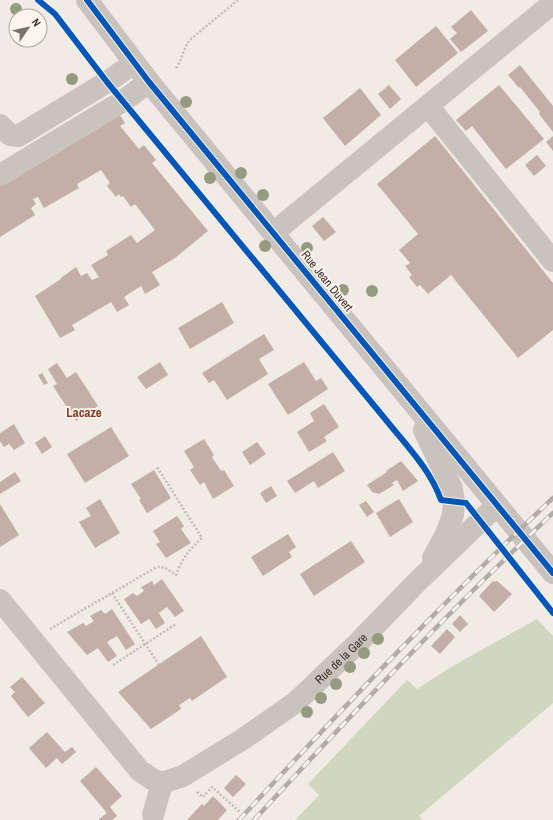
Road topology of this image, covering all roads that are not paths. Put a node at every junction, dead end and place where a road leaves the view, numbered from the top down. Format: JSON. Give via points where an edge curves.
{"nodes":[{"id":1,"x":87,"y":0,"type":"edge"},
{"id":2,"x":553,"y":3,"type":"edge"},
{"id":3,"x":134,"y":63,"type":"junction"},
{"id":4,"x":149,"y":82,"type":"junction"},
{"id":5,"x":428,"y":106,"type":"junction"},
{"id":6,"x":0,"y":125,"type":"edge"},
{"id":7,"x":0,"y":176,"type":"edge"},
{"id":8,"x":274,"y":233,"type":"junction"},
{"id":9,"x":553,"y":261,"type":"edge"},
{"id":10,"x":410,"y":400,"type":"junction"},
{"id":11,"x":497,"y":505,"type":"junction"},
{"id":12,"x":553,"y":573,"type":"edge"},
{"id":13,"x":417,"y":582,"type":"junction"},
{"id":14,"x":0,"y":600,"type":"edge"},
{"id":15,"x":162,"y":783,"type":"junction"},
{"id":16,"x":154,"y":816,"type":"dead end"}],
"edges":[{"from":1,"to":3,"type":"street","name":"Rue Jean Duvert"},
{"from":2,"to":5,"type":"street"},
{"from":3,"to":4,"type":"street","name":"Rue Jean Duvert"},
{"from":3,"to":6,"type":"street","via":[[18,136],[10,135]]},
{"from":4,"to":7,"type":"street","via":[[123,101]]},
{"from":4,"to":8,"type":"street","name":"Rue Jean Duvert"},
{"from":5,"to":8,"type":"street"},
{"from":5,"to":9,"type":"street"},
{"from":8,"to":10,"type":"street","name":"Rue Jean Duvert"},
{"from":10,"to":11,"type":"street","name":"Rue Jean Duvert"},
{"from":10,"to":13,"type":"street","via":[[452,489],[454,502],[454,515],[446,534]]},
{"from":11,"to":12,"type":"street","name":"Rue Jean Duvert"},
{"from":11,"to":13,"type":"street","name":"Rue de la Gare"},
{"from":13,"to":15,"type":"street","name":"Rue de la Gare","via":[[296,702],[183,776]]},
{"from":14,"to":15,"type":"street","via":[[140,771]]},
{"from":15,"to":16,"type":"street"}]}
